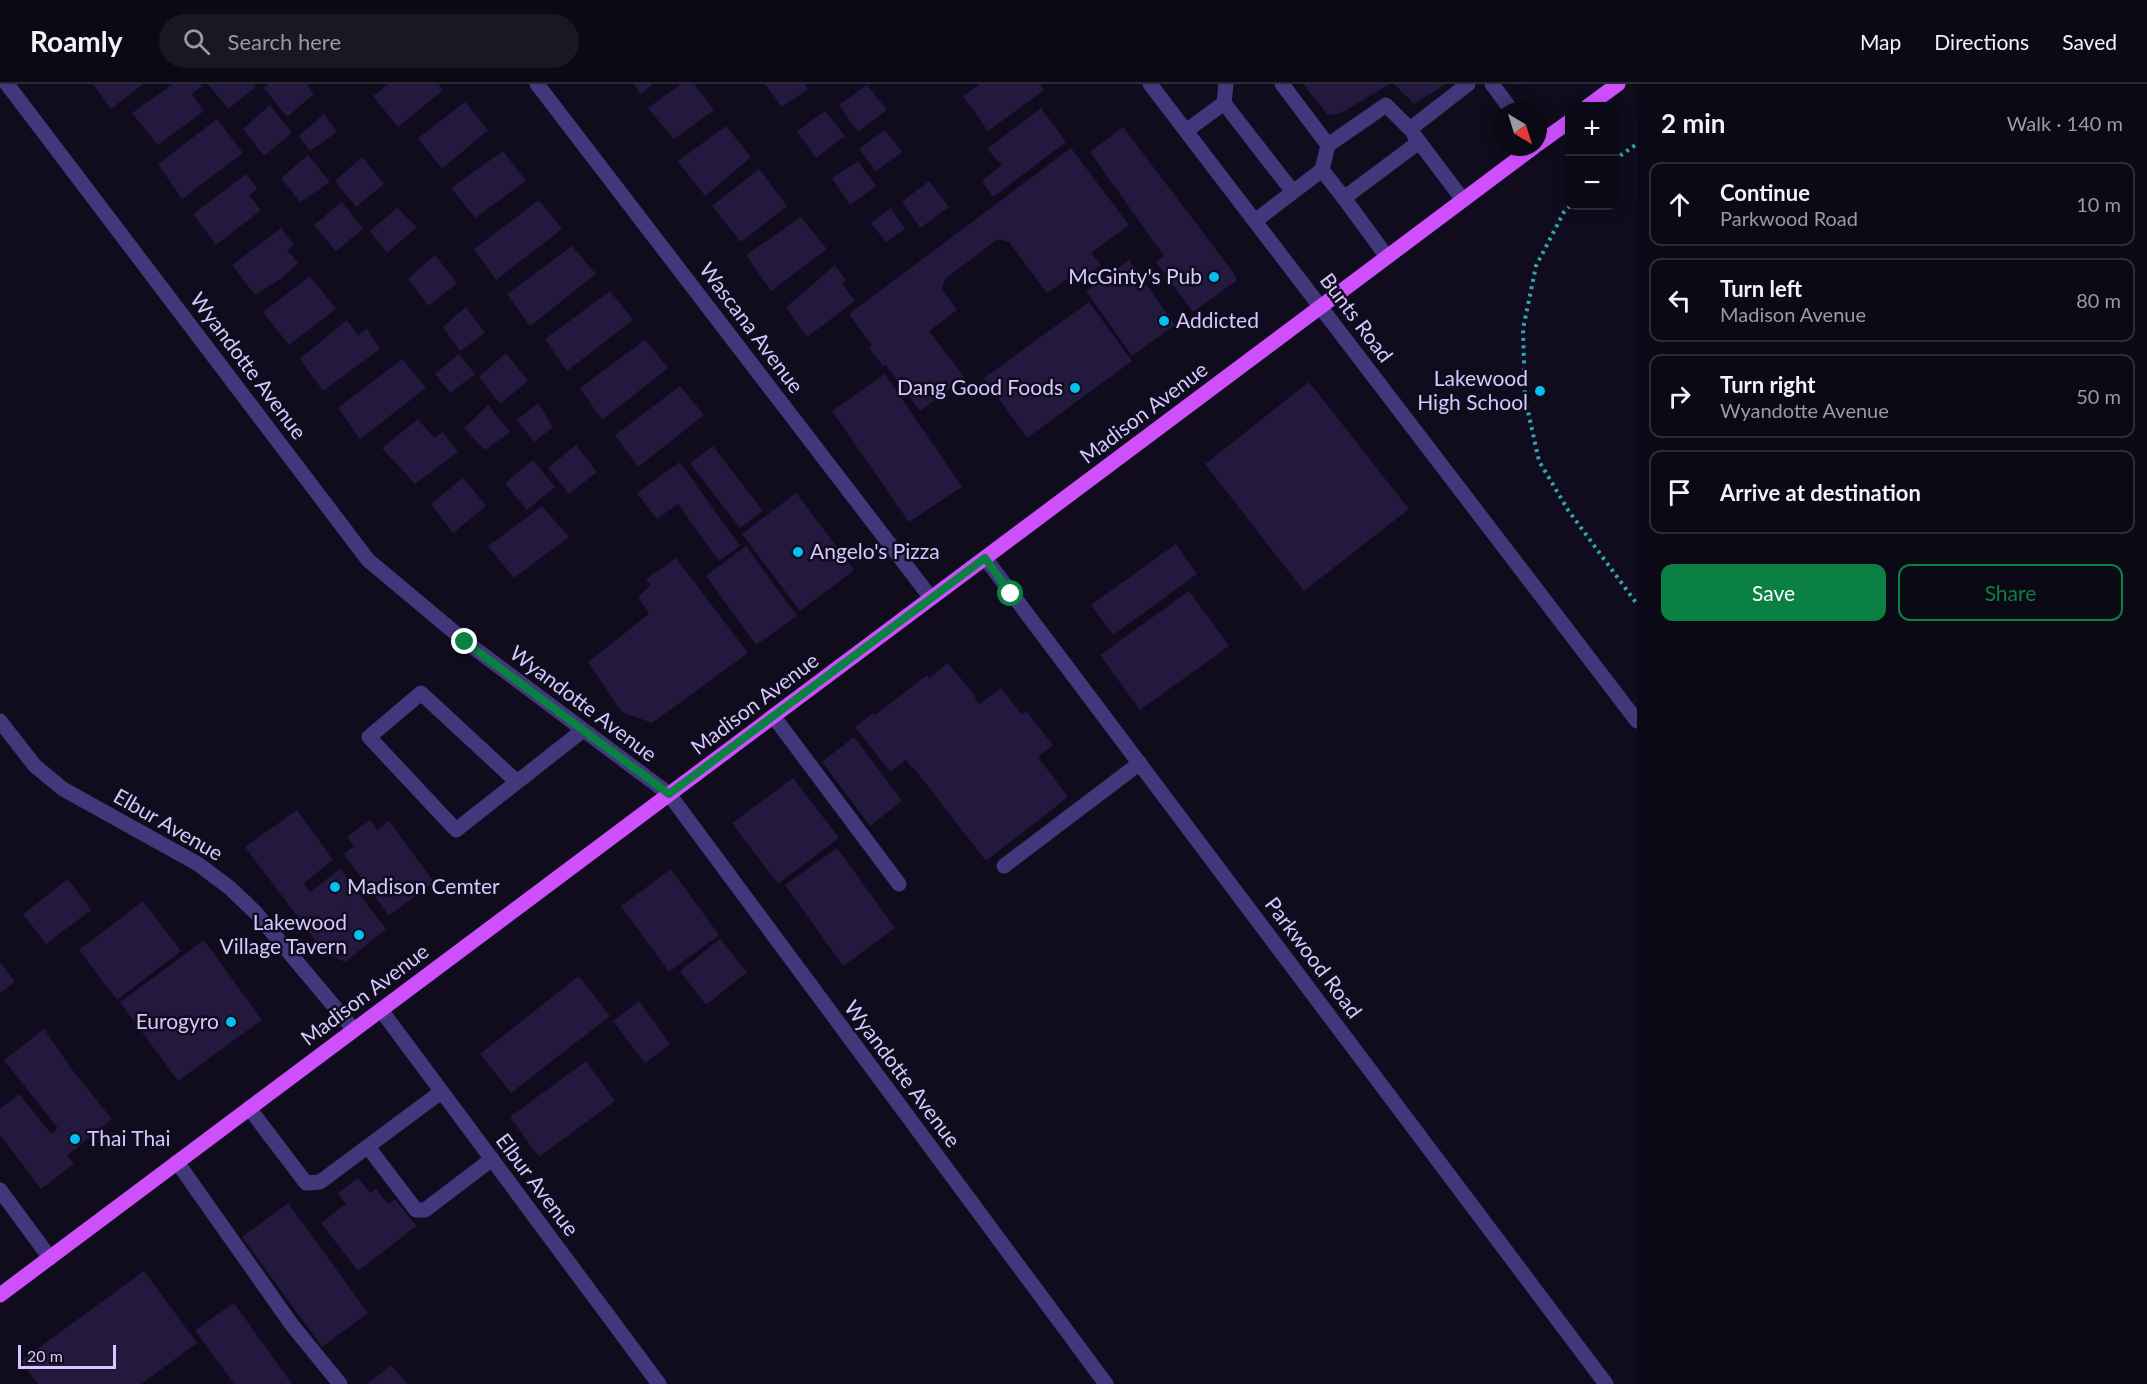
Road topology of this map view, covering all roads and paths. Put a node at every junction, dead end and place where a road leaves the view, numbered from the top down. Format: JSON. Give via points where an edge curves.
{"nodes":[{"id":1,"x":7,"y":84,"type":"edge"},
{"id":2,"x":537,"y":84,"type":"edge"},
{"id":3,"x":1150,"y":84,"type":"edge"},
{"id":4,"x":1226,"y":84,"type":"edge"},
{"id":5,"x":1281,"y":84,"type":"edge"},
{"id":6,"x":1468,"y":84,"type":"edge"},
{"id":7,"x":1492,"y":84,"type":"edge"},
{"id":8,"x":1618,"y":84,"type":"edge"},
{"id":9,"x":1505,"y":102,"type":"edge"},
{"id":10,"x":1593,"y":102,"type":"edge"},
{"id":11,"x":1224,"y":103,"type":"junction"},
{"id":12,"x":1565,"y":124,"type":"edge"},
{"id":13,"x":1186,"y":131,"type":"junction"},
{"id":14,"x":1414,"y":135,"type":"junction"},
{"id":15,"x":1547,"y":138,"type":"edge"},
{"id":16,"x":1637,"y":144,"type":"edge"},
{"id":17,"x":1328,"y":145,"type":"junction"},
{"id":18,"x":1522,"y":156,"type":"edge"},
{"id":19,"x":1619,"y":157,"type":"edge"},
{"id":20,"x":1322,"y":170,"type":"junction"},
{"id":21,"x":1293,"y":192,"type":"junction"},
{"id":22,"x":1344,"y":198,"type":"junction"},
{"id":23,"x":1463,"y":200,"type":"junction"},
{"id":24,"x":1566,"y":210,"type":"edge"},
{"id":25,"x":1255,"y":221,"type":"junction"},
{"id":26,"x":1388,"y":257,"type":"junction"},
{"id":27,"x":1321,"y":307,"type":"junction"},
{"id":28,"x":985,"y":558,"type":"junction"},
{"id":29,"x":931,"y":598,"type":"junction"},
{"id":30,"x":1637,"y":604,"type":"edge"},
{"id":31,"x":774,"y":717,"type":"junction"},
{"id":32,"x":0,"y":721,"type":"edge"},
{"id":33,"x":1637,"y":721,"type":"edge"},
{"id":34,"x":582,"y":731,"type":"junction"},
{"id":35,"x":1140,"y":763,"type":"junction"},
{"id":36,"x":516,"y":781,"type":"junction"},
{"id":37,"x":669,"y":794,"type":"junction"},
{"id":38,"x":1004,"y":866,"type":"dead end"},
{"id":39,"x":899,"y":884,"type":"dead end"},
{"id":40,"x":381,"y":1010,"type":"junction"},
{"id":41,"x":354,"y":1030,"type":"junction"},
{"id":42,"x":441,"y":1092,"type":"junction"},
{"id":43,"x":249,"y":1108,"type":"junction"},
{"id":44,"x":368,"y":1147,"type":"junction"},
{"id":45,"x":492,"y":1159,"type":"junction"},
{"id":46,"x":177,"y":1162,"type":"junction"},
{"id":47,"x":0,"y":1190,"type":"edge"},
{"id":48,"x":50,"y":1258,"type":"junction"},
{"id":49,"x":0,"y":1295,"type":"edge"},
{"id":50,"x":340,"y":1384,"type":"edge"},
{"id":51,"x":659,"y":1384,"type":"edge"},
{"id":52,"x":1106,"y":1384,"type":"edge"},
{"id":53,"x":1606,"y":1384,"type":"edge"}],
"edges":[{"from":1,"to":34,"type":"street","name":"Wyandotte Avenue","via":[[369,560],[465,642]]},
{"from":2,"to":29,"type":"street","name":"Wascana Avenue"},
{"from":3,"to":13,"type":"street","name":"Bunts Road"},
{"from":4,"to":11,"type":"street"},
{"from":5,"to":17,"type":"street"},
{"from":6,"to":14,"type":"street"},
{"from":7,"to":9,"type":"street"},
{"from":8,"to":10,"type":"main road"},
{"from":11,"to":13,"type":"street"},
{"from":11,"to":21,"type":"street"},
{"from":12,"to":15,"type":"main road","name":"Madison Avenue"},
{"from":13,"to":25,"type":"street","name":"Bunts Road"},
{"from":14,"to":17,"type":"street","via":[[1386,105]]},
{"from":14,"to":22,"type":"street"},
{"from":14,"to":23,"type":"street"},
{"from":16,"to":19,"type":"path"},
{"from":17,"to":20,"type":"street"},
{"from":18,"to":23,"type":"main road","name":"Madison Avenue"},
{"from":20,"to":21,"type":"street"},
{"from":20,"to":22,"type":"street"},
{"from":21,"to":25,"type":"street"},
{"from":22,"to":26,"type":"street"},
{"from":23,"to":26,"type":"main road","name":"Madison Avenue"},
{"from":24,"to":30,"type":"path","via":[[1536,266],[1522,329],[1526,398],[1539,461],[1568,510]]},
{"from":25,"to":27,"type":"street","name":"Bunts Road"},
{"from":26,"to":27,"type":"main road","name":"Madison Avenue"},
{"from":27,"to":28,"type":"main road","name":"Madison Avenue"},
{"from":27,"to":33,"type":"street","name":"Bunts Road"},
{"from":28,"to":29,"type":"main road","name":"Madison Avenue"},
{"from":28,"to":35,"type":"street","name":"Parkwood Road"},
{"from":29,"to":31,"type":"main road","name":"Madison Avenue"},
{"from":31,"to":37,"type":"main road","name":"Madison Avenue"},
{"from":31,"to":39,"type":"street"},
{"from":32,"to":41,"type":"street","name":"Elbur Avenue","via":[[35,766],[63,789],[198,864],[230,888]]},
{"from":34,"to":36,"type":"street"},
{"from":34,"to":37,"type":"street","name":"Wyandotte Avenue"},
{"from":35,"to":38,"type":"street"},
{"from":35,"to":53,"type":"street","name":"Parkwood Road"},
{"from":36,"to":36,"type":"street","via":[[456,830],[369,737],[421,693]]},
{"from":37,"to":40,"type":"main road","name":"Madison Avenue"},
{"from":37,"to":52,"type":"street","name":"Wyandotte Avenue"},
{"from":40,"to":41,"type":"main road","name":"Madison Avenue"},
{"from":40,"to":42,"type":"street","name":"Elbur Avenue"},
{"from":41,"to":43,"type":"main road","name":"Madison Avenue"},
{"from":42,"to":44,"type":"street"},
{"from":42,"to":45,"type":"street","name":"Elbur Avenue"},
{"from":43,"to":44,"type":"street","via":[[306,1183],[320,1182]]},
{"from":43,"to":46,"type":"main road","name":"Madison Avenue"},
{"from":44,"to":45,"type":"street","via":[[416,1210],[425,1210]]},
{"from":45,"to":51,"type":"street","name":"Elbur Avenue"},
{"from":46,"to":48,"type":"main road","name":"Madison Avenue"},
{"from":46,"to":50,"type":"street","via":[[292,1325]]},
{"from":47,"to":48,"type":"street"},
{"from":48,"to":49,"type":"main road","name":"Madison Avenue"}]}
